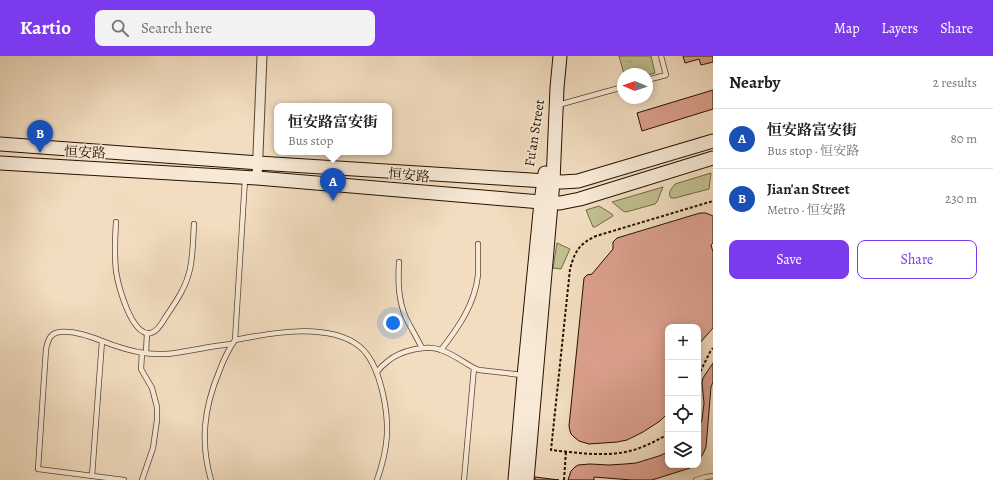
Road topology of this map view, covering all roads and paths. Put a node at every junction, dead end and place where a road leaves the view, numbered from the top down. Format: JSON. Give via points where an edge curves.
{"nodes":[{"id":1,"x":262,"y":56,"type":"edge"},
{"id":2,"x":560,"y":56,"type":"edge"},
{"id":3,"x":661,"y":56,"type":"edge"},
{"id":4,"x":653,"y":78,"type":"edge"},
{"id":5,"x":558,"y":88,"type":"junction"},
{"id":6,"x":617,"y":89,"type":"edge"},
{"id":7,"x":557,"y":106,"type":"junction"},
{"id":8,"x":713,"y":141,"type":"edge"},
{"id":9,"x":0,"y":144,"type":"edge"},
{"id":10,"x":713,"y":158,"type":"edge"},
{"id":11,"x":0,"y":163,"type":"edge"},
{"id":12,"x":258,"y":163,"type":"junction"},
{"id":13,"x":251,"y":178,"type":"junction"},
{"id":14,"x":548,"y":181,"type":"junction"},
{"id":15,"x":713,"y":201,"type":"edge"},
{"id":16,"x":546,"y":202,"type":"junction"},
{"id":17,"x":116,"y":222,"type":"dead end"},
{"id":18,"x":194,"y":224,"type":"dead end"},
{"id":19,"x":478,"y":244,"type":"dead end"},
{"id":20,"x":399,"y":262,"type":"dead end"},
{"id":21,"x":147,"y":333,"type":"junction"},
{"id":22,"x":102,"y":341,"type":"junction"},
{"id":23,"x":233,"y":342,"type":"junction"},
{"id":24,"x":422,"y":348,"type":"junction"},
{"id":25,"x":713,"y":348,"type":"edge"},
{"id":26,"x":442,"y":350,"type":"junction"},
{"id":27,"x":144,"y":353,"type":"junction"},
{"id":28,"x":474,"y":368,"type":"junction"},
{"id":29,"x":701,"y":370,"type":"edge"},
{"id":30,"x":377,"y":372,"type":"junction"},
{"id":31,"x":524,"y":376,"type":"junction"},
{"id":32,"x":665,"y":435,"type":"edge"},
{"id":33,"x":566,"y":451,"type":"junction"},
{"id":34,"x":92,"y":476,"type":"junction"},
{"id":35,"x":713,"y":476,"type":"edge"},
{"id":36,"x":124,"y":480,"type":"edge"},
{"id":37,"x":142,"y":480,"type":"edge"},
{"id":38,"x":212,"y":480,"type":"edge"},
{"id":39,"x":377,"y":480,"type":"edge"},
{"id":40,"x":464,"y":480,"type":"edge"},
{"id":41,"x":515,"y":480,"type":"edge"},
{"id":42,"x":527,"y":480,"type":"edge"},
{"id":43,"x":564,"y":480,"type":"edge"},
{"id":44,"x":696,"y":480,"type":"edge"}],
"edges":[{"from":1,"to":12,"type":"street"},
{"from":2,"to":5,"type":"main road"},
{"from":3,"to":4,"type":"lane","via":[[666,75]]},
{"from":5,"to":7,"type":"main road","name":"Fu'an Street"},
{"from":5,"to":14,"type":"main road","name":"Fu'an Street"},
{"from":6,"to":7,"type":"lane"},
{"from":7,"to":14,"type":"main road","name":"Fu'an Street"},
{"from":8,"to":14,"type":"main road","name":"恒安路","via":[[578,181]]},
{"from":9,"to":12,"type":"main road","name":"恒安路"},
{"from":10,"to":16,"type":"main road","name":"恒安路","via":[[580,199],[560,203]]},
{"from":11,"to":13,"type":"main road","name":"恒安路"},
{"from":12,"to":13,"type":"street"},
{"from":12,"to":14,"type":"main road","name":"恒安路"},
{"from":13,"to":16,"type":"main road","name":"恒安路"},
{"from":13,"to":23,"type":"lane"},
{"from":14,"to":16,"type":"main road","name":"Fu'an Street"},
{"from":15,"to":33,"type":"path","via":[[596,236],[578,248],[570,269],[551,450]]},
{"from":16,"to":31,"type":"main road","name":"Fu'an Street"},
{"from":16,"to":42,"type":"main road","name":"Fu'an Street"},
{"from":17,"to":21,"type":"lane","via":[[115,261],[119,286],[132,319],[139,329]]},
{"from":18,"to":21,"type":"lane","via":[[192,257],[186,282],[159,328]]},
{"from":19,"to":26,"type":"lane","via":[[478,276],[473,296],[463,319]]},
{"from":20,"to":24,"type":"lane","via":[[398,287],[402,307]]},
{"from":21,"to":27,"type":"lane"},
{"from":22,"to":27,"type":"lane"},
{"from":22,"to":34,"type":"lane"},
{"from":22,"to":34,"type":"lane","via":[[86,335],[61,332],[50,336],[46,349],[38,469]]},
{"from":23,"to":27,"type":"lane","via":[[160,355]]},
{"from":23,"to":30,"type":"lane","via":[[283,332],[330,334],[360,346]]},
{"from":23,"to":38,"type":"lane","via":[[217,376],[206,413],[206,455]]},
{"from":24,"to":26,"type":"lane"},
{"from":24,"to":30,"type":"lane","via":[[397,355]]},
{"from":25,"to":29,"type":"path"},
{"from":26,"to":28,"type":"lane"},
{"from":27,"to":37,"type":"lane","via":[[141,369],[152,388],[157,407],[157,420],[153,448]]},
{"from":28,"to":31,"type":"lane"},
{"from":28,"to":40,"type":"lane"},
{"from":30,"to":39,"type":"lane","via":[[388,429],[383,463]]},
{"from":31,"to":41,"type":"main road","name":"Fu'an Street"},
{"from":32,"to":33,"type":"path","via":[[637,449],[623,452],[598,454]]},
{"from":33,"to":43,"type":"path"},
{"from":34,"to":36,"type":"lane"},
{"from":35,"to":44,"type":"lane"}]}
